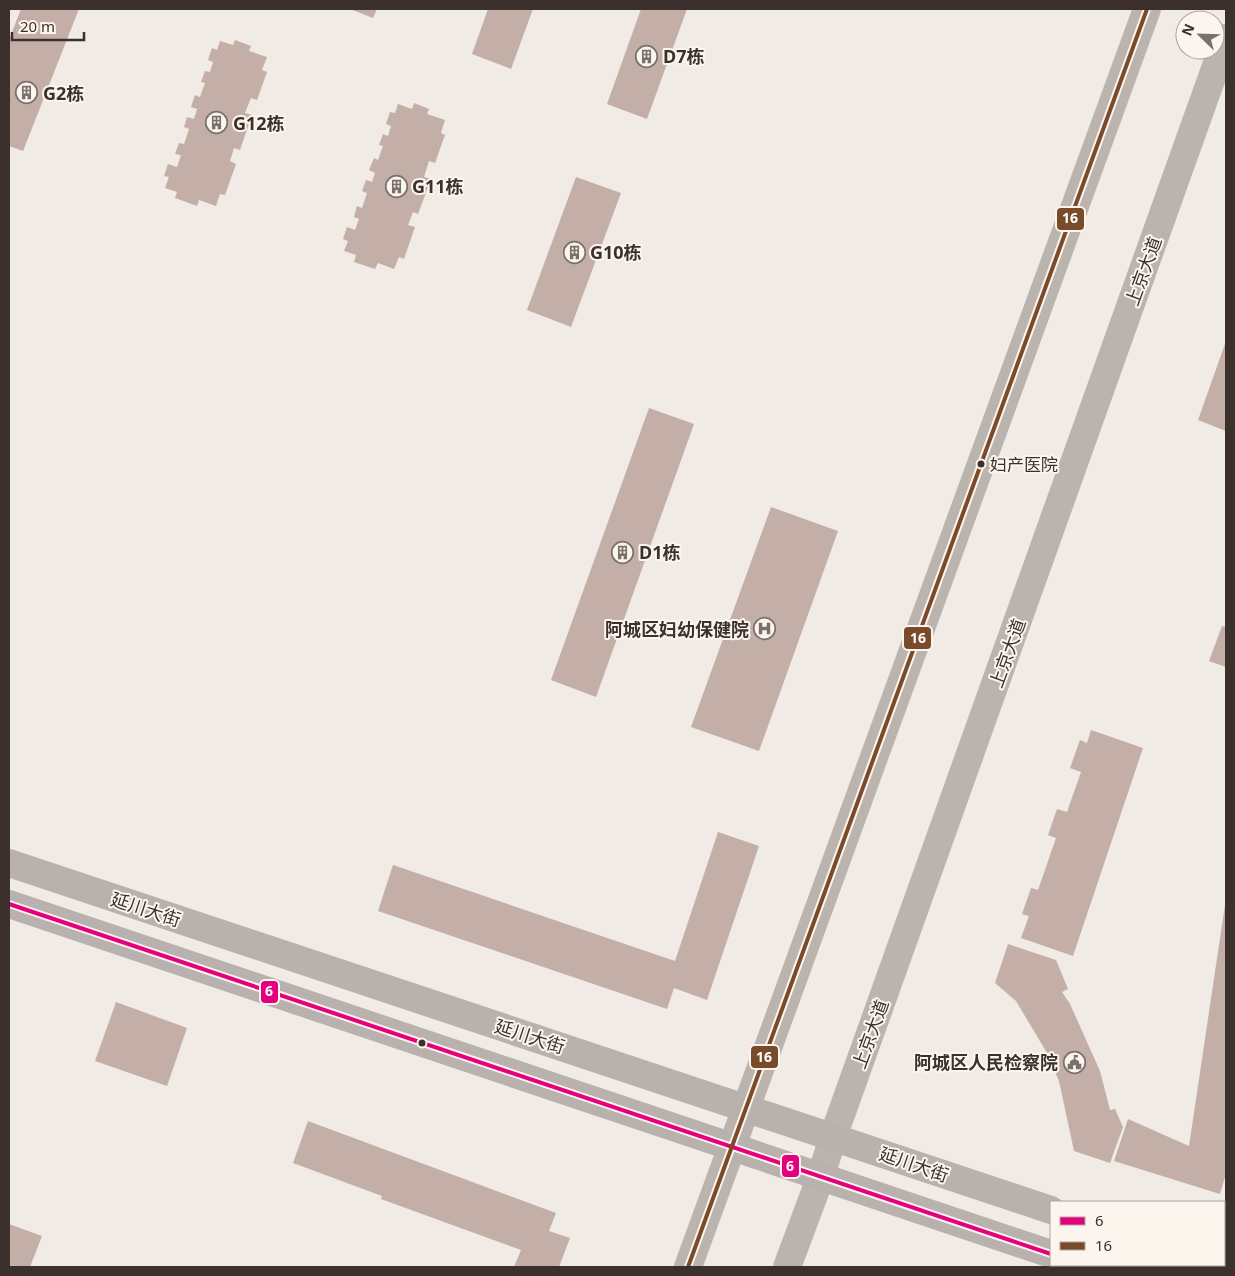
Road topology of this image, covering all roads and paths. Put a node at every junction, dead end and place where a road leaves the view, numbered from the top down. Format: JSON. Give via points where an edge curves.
{"nodes":[{"id":1,"x":1147,"y":9,"type":"edge"},
{"id":2,"x":1226,"y":38,"type":"edge"},
{"id":3,"x":9,"y":863,"type":"edge"},
{"id":4,"x":9,"y":904,"type":"edge"},
{"id":5,"x":748,"y":1108,"type":"junction"},
{"id":6,"x":833,"y":1137,"type":"junction"},
{"id":7,"x":733,"y":1147,"type":"junction"},
{"id":8,"x":822,"y":1176,"type":"junction"},
{"id":9,"x":1050,"y":1210,"type":"edge"},
{"id":10,"x":1050,"y":1254,"type":"edge"},
{"id":11,"x":688,"y":1267,"type":"edge"},
{"id":12,"x":787,"y":1267,"type":"edge"}],
"edges":[{"from":1,"to":5,"type":"main road"},
{"from":2,"to":6,"type":"main road","name":"上京大道"},
{"from":3,"to":5,"type":"main road","name":"延川大街"},
{"from":4,"to":7,"type":"main road"},
{"from":5,"to":6,"type":"main road","name":"延川大街"},
{"from":5,"to":7,"type":"main road"},
{"from":6,"to":8,"type":"main road","name":"上京大道"},
{"from":6,"to":9,"type":"main road","name":"延川大街"},
{"from":7,"to":8,"type":"main road"},
{"from":7,"to":11,"type":"main road"},
{"from":8,"to":10,"type":"main road"},
{"from":8,"to":12,"type":"main road","name":"上京大道"}]}
